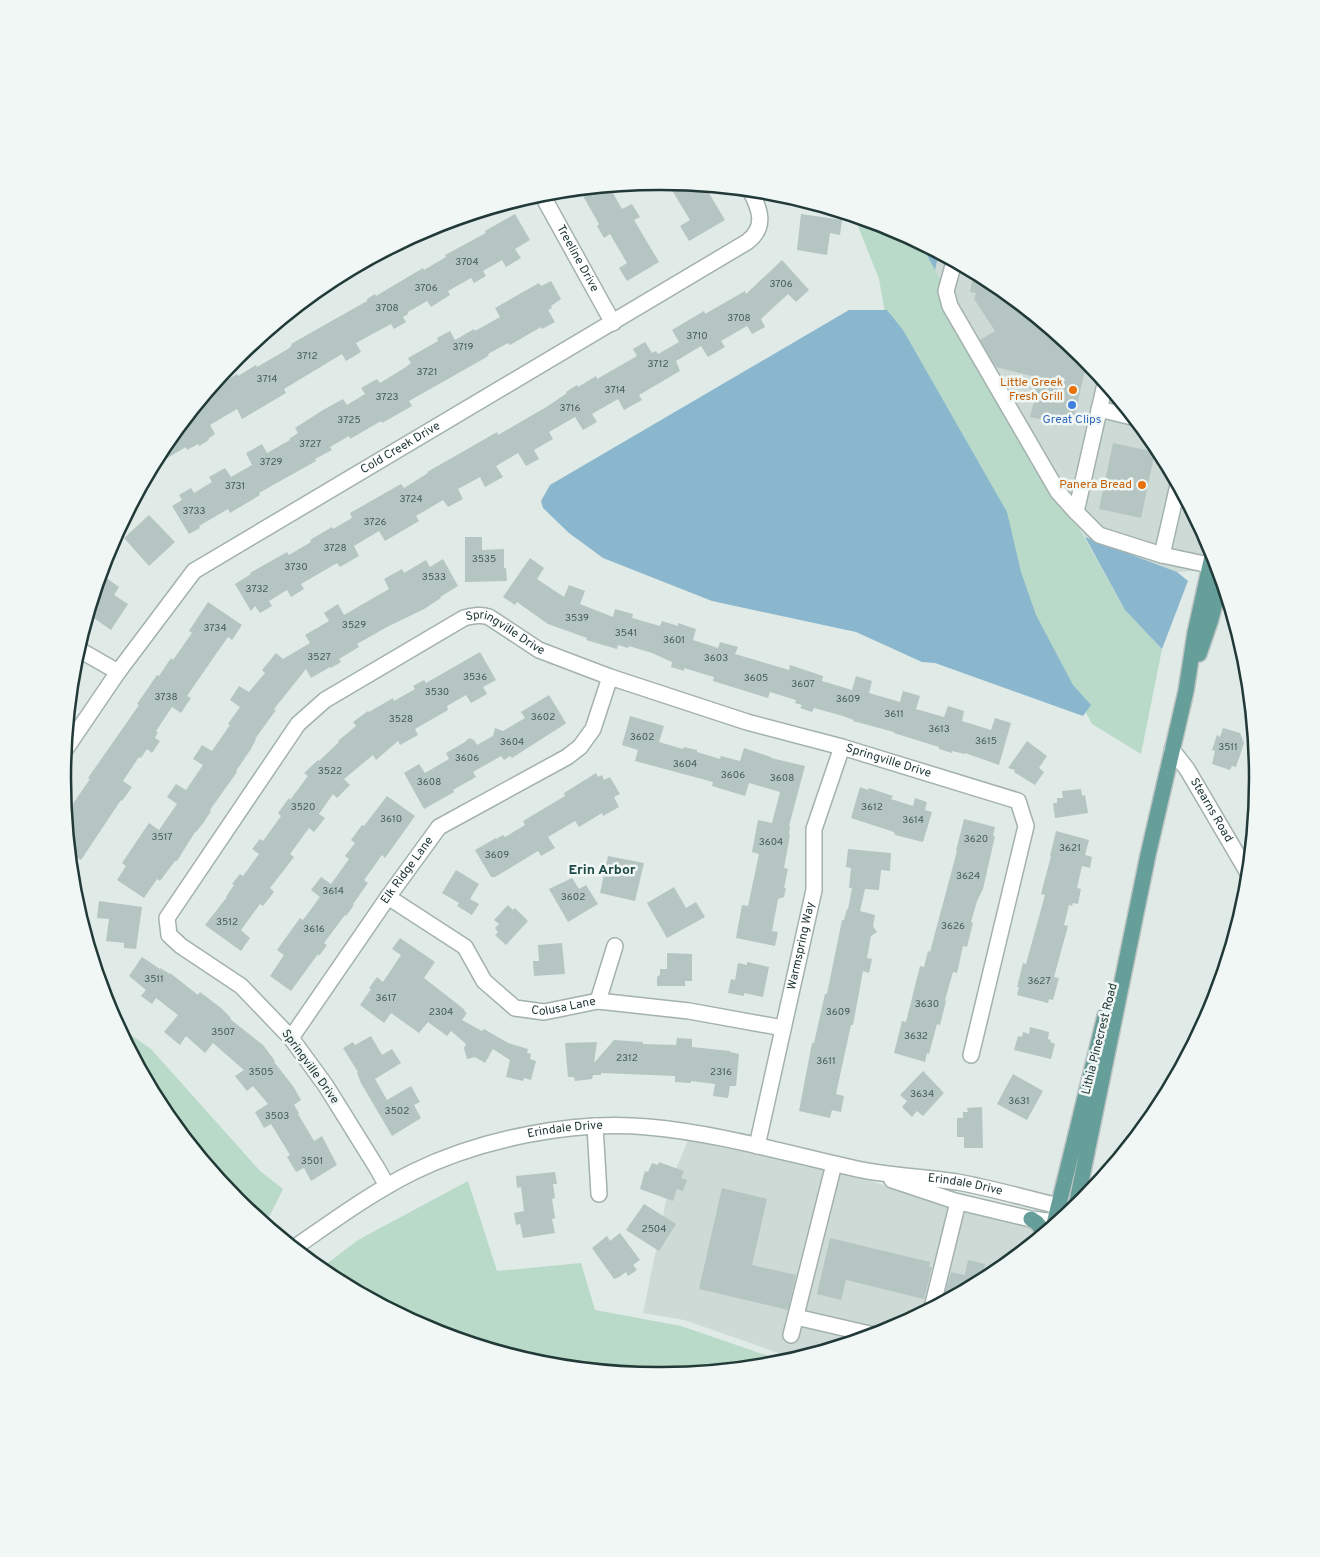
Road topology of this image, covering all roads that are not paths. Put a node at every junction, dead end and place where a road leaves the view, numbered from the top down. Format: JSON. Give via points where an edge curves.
{"nodes":[{"id":1,"x":754,"y":198,"type":"edge"},
{"id":2,"x":545,"y":201,"type":"edge"},
{"id":3,"x":952,"y":268,"type":"edge"},
{"id":4,"x":613,"y":323,"type":"junction"},
{"id":5,"x":1103,"y":391,"type":"edge"},
{"id":6,"x":1099,"y":410,"type":"junction"},
{"id":7,"x":1123,"y":415,"type":"edge"},
{"id":8,"x":1176,"y":495,"type":"edge"},
{"id":9,"x":1076,"y":512,"type":"junction"},
{"id":10,"x":1162,"y":554,"type":"junction"},
{"id":11,"x":1206,"y":558,"type":"edge"},
{"id":12,"x":1209,"y":566,"type":"edge"},
{"id":13,"x":1218,"y":590,"type":"edge"},
{"id":14,"x":85,"y":653,"type":"edge"},
{"id":15,"x":118,"y":672,"type":"junction"},
{"id":16,"x":610,"y":677,"type":"junction"},
{"id":17,"x":1186,"y":691,"type":"junction"},
{"id":18,"x":73,"y":738,"type":"edge"},
{"id":19,"x":842,"y":747,"type":"junction"},
{"id":20,"x":1172,"y":750,"type":"junction"},
{"id":21,"x":1148,"y":855,"type":"junction"},
{"id":22,"x":1242,"y":863,"type":"edge"},
{"id":23,"x":388,"y":897,"type":"junction"},
{"id":24,"x":615,"y":946,"type":"dead end"},
{"id":25,"x":598,"y":1001,"type":"junction"},
{"id":26,"x":784,"y":1028,"type":"junction"},
{"id":27,"x":291,"y":1038,"type":"junction"},
{"id":28,"x":971,"y":1054,"type":"dead end"},
{"id":29,"x":595,"y":1126,"type":"junction"},
{"id":30,"x":757,"y":1146,"type":"junction"},
{"id":31,"x":834,"y":1164,"type":"junction"},
{"id":32,"x":860,"y":1169,"type":"junction"},
{"id":33,"x":387,"y":1186,"type":"junction"},
{"id":34,"x":1079,"y":1192,"type":"edge"},
{"id":35,"x":599,"y":1194,"type":"dead end"},
{"id":36,"x":958,"y":1202,"type":"junction"},
{"id":37,"x":1058,"y":1212,"type":"edge"},
{"id":38,"x":1051,"y":1218,"type":"edge"},
{"id":39,"x":1049,"y":1220,"type":"edge"},
{"id":40,"x":300,"y":1244,"type":"edge"},
{"id":41,"x":934,"y":1299,"type":"edge"},
{"id":42,"x":796,"y":1318,"type":"junction"},
{"id":43,"x":860,"y":1332,"type":"edge"},
{"id":44,"x":791,"y":1335,"type":"dead end"}],
"edges":[{"from":1,"to":4,"type":"street","name":"Cold Creek Drive","via":[[760,219],[754,237]]},
{"from":2,"to":4,"type":"street","name":"Treeline Drive"},
{"from":3,"to":9,"type":"street","via":[[946,291],[950,306],[1058,492]]},
{"from":4,"to":15,"type":"street","name":"Cold Creek Drive","via":[[194,571]]},
{"from":5,"to":6,"type":"street"},
{"from":6,"to":7,"type":"street"},
{"from":6,"to":9,"type":"street"},
{"from":8,"to":10,"type":"street"},
{"from":9,"to":10,"type":"street","via":[[1099,535]]},
{"from":10,"to":11,"type":"street"},
{"from":12,"to":17,"type":"main road","name":"Lithia Pinecrest Road"},
{"from":13,"to":17,"type":"main road","name":"Lithia Pinecrest Road"},
{"from":14,"to":15,"type":"street"},
{"from":15,"to":18,"type":"street","name":"Cold Creek Drive"},
{"from":16,"to":19,"type":"street","name":"Springville Drive","via":[[747,722]]},
{"from":16,"to":23,"type":"street","name":"Elk Ridge Lane","via":[[593,729],[580,747],[439,827]]},
{"from":16,"to":27,"type":"street","name":"Springville Drive","via":[[539,650],[489,617],[474,616],[464,618],[325,700],[298,724],[167,918],[169,935],[241,986]]},
{"from":17,"to":20,"type":"main road","name":"Lithia Pinecrest Road"},
{"from":19,"to":26,"type":"street","name":"Warmspring Way","via":[[814,829],[814,890]]},
{"from":19,"to":28,"type":"street","name":"Springville Drive","via":[[1018,801],[1026,826]]},
{"from":20,"to":21,"type":"main road","name":"Lithia Pinecrest Road"},
{"from":20,"to":22,"type":"street","name":"Stearns Road","via":[[1188,769]]},
{"from":21,"to":34,"type":"main road","name":"Lithia Pinecrest Road"},
{"from":21,"to":37,"type":"main road","name":"Lithia Pinecrest Road"},
{"from":23,"to":25,"type":"street","name":"Colusa Lane","via":[[465,947],[484,982],[515,1008],[544,1012]]},
{"from":23,"to":27,"type":"street","name":"Elk Ridge Lane"},
{"from":24,"to":25,"type":"street"},
{"from":25,"to":26,"type":"street","name":"Colusa Lane","via":[[689,1011]]},
{"from":26,"to":30,"type":"street","name":"Warmspring Way"},
{"from":27,"to":33,"type":"street","name":"Springville Drive","via":[[326,1086]]},
{"from":29,"to":30,"type":"street","name":"Erindale Drive","via":[[672,1129]]},
{"from":29,"to":33,"type":"street","name":"Erindale Drive","via":[[532,1134],[482,1146]]},
{"from":29,"to":35,"type":"street"},
{"from":30,"to":31,"type":"street","name":"Erindale Drive"},
{"from":31,"to":32,"type":"street","name":"Erindale Drive"},
{"from":31,"to":42,"type":"street"},
{"from":32,"to":36,"type":"street","name":"Erindale Drive"},
{"from":32,"to":38,"type":"street","name":"Erindale Drive","via":[[958,1182]]},
{"from":33,"to":40,"type":"street","name":"Erindale Drive"},
{"from":36,"to":39,"type":"street","name":"Erindale Drive","via":[[1031,1219]]},
{"from":36,"to":41,"type":"street"},
{"from":42,"to":43,"type":"street"},
{"from":42,"to":44,"type":"street"}]}
